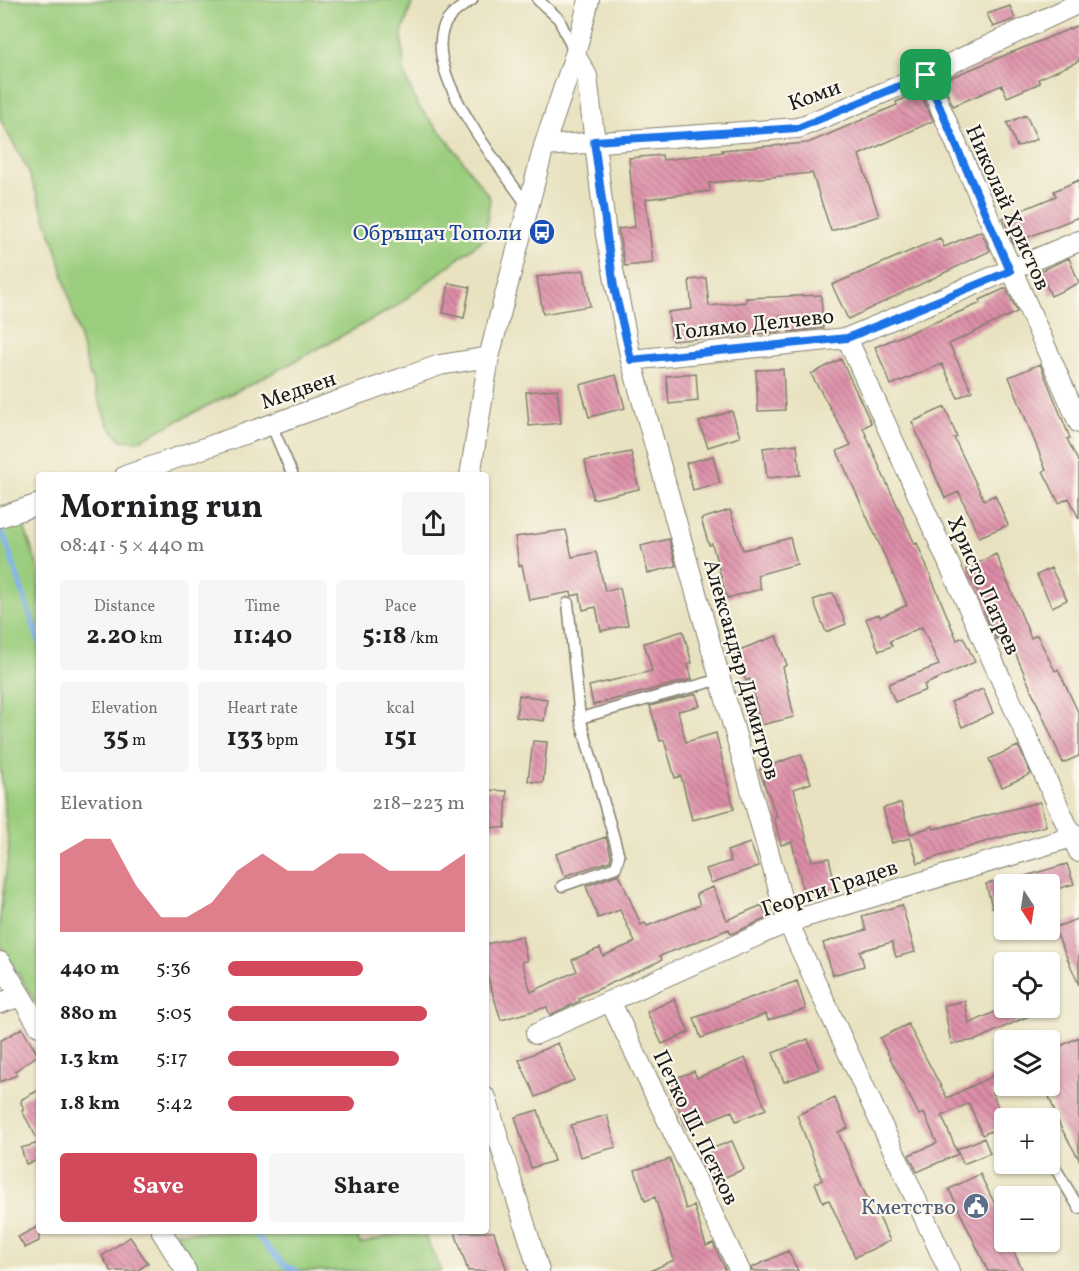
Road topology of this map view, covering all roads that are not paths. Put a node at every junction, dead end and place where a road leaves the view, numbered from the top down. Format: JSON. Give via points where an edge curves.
{"nodes":[{"id":1,"x":472,"y":0,"type":"edge"},
{"id":2,"x":538,"y":0,"type":"edge"},
{"id":3,"x":589,"y":0,"type":"edge"},
{"id":4,"x":1079,"y":3,"type":"edge"},
{"id":5,"x":575,"y":55,"type":"junction"},
{"id":6,"x":926,"y":75,"type":"junction"},
{"id":7,"x":594,"y":141,"type":"junction"},
{"id":8,"x":544,"y":146,"type":"junction"},
{"id":9,"x":529,"y":208,"type":"junction"},
{"id":10,"x":1079,"y":240,"type":"edge"},
{"id":11,"x":1010,"y":271,"type":"junction"},
{"id":12,"x":847,"y":338,"type":"junction"},
{"id":13,"x":489,"y":357,"type":"junction"},
{"id":14,"x":631,"y":360,"type":"junction"},
{"id":15,"x":1079,"y":423,"type":"edge"},
{"id":16,"x":271,"y":424,"type":"junction"},
{"id":17,"x":137,"y":472,"type":"edge"},
{"id":18,"x":291,"y":472,"type":"edge"},
{"id":19,"x":471,"y":472,"type":"edge"},
{"id":20,"x":36,"y":505,"type":"edge"},
{"id":21,"x":0,"y":517,"type":"edge"},
{"id":22,"x":568,"y":603,"type":"dead end"},
{"id":23,"x":721,"y":679,"type":"junction"},
{"id":24,"x":580,"y":718,"type":"junction"},
{"id":25,"x":1077,"y":841,"type":"edge"},
{"id":26,"x":562,"y":886,"type":"dead end"},
{"id":27,"x":788,"y":922,"type":"junction"},
{"id":28,"x":0,"y":962,"type":"edge"},
{"id":29,"x":21,"y":996,"type":"junction"},
{"id":30,"x":0,"y":1003,"type":"edge"},
{"id":31,"x":611,"y":1003,"type":"junction"},
{"id":32,"x":36,"y":1021,"type":"edge"},
{"id":33,"x":536,"y":1034,"type":"dead end"},
{"id":34,"x":489,"y":1108,"type":"edge"},
{"id":35,"x":1058,"y":1174,"type":"edge"},
{"id":36,"x":1079,"y":1208,"type":"edge"},
{"id":37,"x":163,"y":1234,"type":"edge"},
{"id":38,"x":186,"y":1271,"type":"edge"},
{"id":39,"x":539,"y":1271,"type":"edge"},
{"id":40,"x":740,"y":1271,"type":"edge"},
{"id":41,"x":949,"y":1271,"type":"edge"}],
"edges":[{"from":1,"to":9,"type":"lane","via":[[457,9],[443,28],[440,56],[447,81],[464,113]]},
{"from":2,"to":5,"type":"lane","via":[[559,19]]},
{"from":3,"to":5,"type":"street"},
{"from":4,"to":6,"type":"street","name":"Коми"},
{"from":5,"to":7,"type":"street","name":"Александър Димитров","via":[[587,76]]},
{"from":5,"to":8,"type":"street"},
{"from":6,"to":7,"type":"street","name":"Коми","via":[[798,128]]},
{"from":6,"to":11,"type":"street","name":"Николай Христов"},
{"from":7,"to":8,"type":"street","name":"Коми"},
{"from":7,"to":14,"type":"street","name":"Александър Димитров","via":[[614,287]]},
{"from":8,"to":9,"type":"street"},
{"from":9,"to":13,"type":"street"},
{"from":10,"to":11,"type":"street","name":"Голямо Делчево"},
{"from":11,"to":12,"type":"street","name":"Голямо Делчево"},
{"from":11,"to":15,"type":"street","name":"Николай Христов"},
{"from":12,"to":14,"type":"street","name":"Голямо Делчево"},
{"from":12,"to":25,"type":"street","name":"Христо Патрев"},
{"from":13,"to":16,"type":"street","name":"Медвен","via":[[440,364]]},
{"from":13,"to":19,"type":"street"},
{"from":14,"to":23,"type":"street","name":"Александър Димитров"},
{"from":16,"to":17,"type":"street","name":"Медвен"},
{"from":16,"to":18,"type":"lane"},
{"from":20,"to":21,"type":"street"},
{"from":22,"to":24,"type":"lane"},
{"from":23,"to":24,"type":"lane"},
{"from":23,"to":27,"type":"street","name":"Александър Димитров"},
{"from":24,"to":26,"type":"lane","via":[[619,856],[616,867]]},
{"from":25,"to":27,"type":"street","name":"Георги Градев"},
{"from":27,"to":31,"type":"street","name":"Георги Градев"},
{"from":27,"to":41,"type":"street","name":"Александър Димитров"},
{"from":28,"to":29,"type":"street"},
{"from":29,"to":30,"type":"street"},
{"from":29,"to":32,"type":"street"},
{"from":31,"to":33,"type":"street","name":"Георги Градев"},
{"from":31,"to":40,"type":"street","name":"Петко Ш. Петков"},
{"from":34,"to":39,"type":"street"},
{"from":35,"to":36,"type":"lane"},
{"from":37,"to":38,"type":"street"}]}
